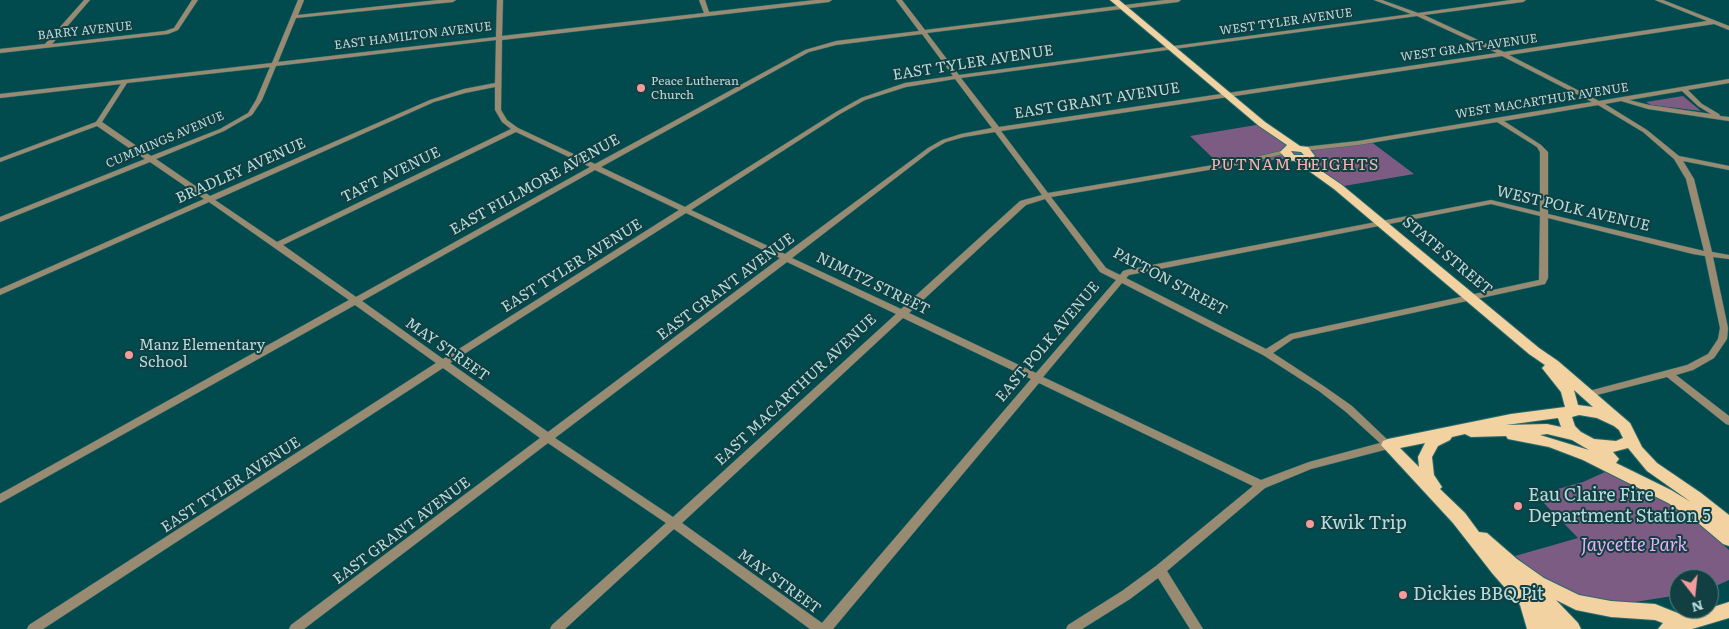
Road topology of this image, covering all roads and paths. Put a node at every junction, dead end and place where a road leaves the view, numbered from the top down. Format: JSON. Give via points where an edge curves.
{"nodes":[{"id":1,"x":87,"y":0,"type":"edge"},
{"id":2,"x":195,"y":0,"type":"edge"},
{"id":3,"x":301,"y":0,"type":"edge"},
{"id":4,"x":453,"y":0,"type":"edge"},
{"id":5,"x":500,"y":0,"type":"edge"},
{"id":6,"x":702,"y":0,"type":"edge"},
{"id":7,"x":828,"y":0,"type":"edge"},
{"id":8,"x":899,"y":0,"type":"edge"},
{"id":9,"x":1114,"y":0,"type":"edge"},
{"id":10,"x":1178,"y":0,"type":"edge"},
{"id":11,"x":1377,"y":0,"type":"edge"},
{"id":12,"x":1523,"y":0,"type":"edge"},
{"id":13,"x":1658,"y":0,"type":"edge"},
{"id":14,"x":402,"y":3,"type":"edge"},
{"id":15,"x":1122,"y":7,"type":"junction"},
{"id":16,"x":707,"y":14,"type":"junction"},
{"id":17,"x":1417,"y":14,"type":"junction"},
{"id":18,"x":293,"y":17,"type":"junction"},
{"id":19,"x":1714,"y":22,"type":"junction"},
{"id":20,"x":1729,"y":28,"type":"edge"},
{"id":21,"x":923,"y":32,"type":"junction"},
{"id":22,"x":499,"y":37,"type":"junction"},
{"id":23,"x":47,"y":46,"type":"junction"},
{"id":24,"x":1171,"y":48,"type":"junction"},
{"id":25,"x":0,"y":51,"type":"edge"},
{"id":26,"x":1504,"y":54,"type":"junction"},
{"id":27,"x":273,"y":64,"type":"junction"},
{"id":28,"x":956,"y":77,"type":"junction"},
{"id":29,"x":1729,"y":81,"type":"edge"},
{"id":30,"x":125,"y":82,"type":"junction"},
{"id":31,"x":497,"y":85,"type":"junction"},
{"id":32,"x":1684,"y":89,"type":"junction"},
{"id":33,"x":1227,"y":95,"type":"junction"},
{"id":34,"x":0,"y":96,"type":"edge"},
{"id":35,"x":1621,"y":100,"type":"junction"},
{"id":36,"x":1599,"y":103,"type":"junction"},
{"id":37,"x":1725,"y":119,"type":"edge"},
{"id":38,"x":1498,"y":120,"type":"junction"},
{"id":39,"x":98,"y":123,"type":"junction"},
{"id":40,"x":516,"y":129,"type":"junction"},
{"id":41,"x":996,"y":130,"type":"junction"},
{"id":42,"x":1297,"y":153,"type":"junction"},
{"id":43,"x":1677,"y":158,"type":"junction"},
{"id":44,"x":150,"y":159,"type":"junction"},
{"id":45,"x":0,"y":160,"type":"edge"},
{"id":46,"x":595,"y":167,"type":"junction"},
{"id":47,"x":1729,"y":168,"type":"edge"},
{"id":48,"x":1045,"y":195,"type":"junction"},
{"id":49,"x":210,"y":200,"type":"junction"},
{"id":50,"x":684,"y":211,"type":"junction"},
{"id":51,"x":1543,"y":214,"type":"junction"},
{"id":52,"x":0,"y":220,"type":"edge"},
{"id":53,"x":1381,"y":224,"type":"junction"},
{"id":54,"x":277,"y":245,"type":"junction"},
{"id":55,"x":1707,"y":255,"type":"junction"},
{"id":56,"x":1729,"y":256,"type":"edge"},
{"id":57,"x":787,"y":258,"type":"junction"},
{"id":58,"x":1121,"y":279,"type":"junction"},
{"id":59,"x":0,"y":292,"type":"edge"},
{"id":60,"x":1470,"y":299,"type":"junction"},
{"id":61,"x":355,"y":301,"type":"junction"},
{"id":62,"x":901,"y":313,"type":"junction"},
{"id":63,"x":1725,"y":314,"type":"edge"},
{"id":64,"x":1534,"y":351,"type":"junction"},
{"id":65,"x":1266,"y":353,"type":"junction"},
{"id":66,"x":442,"y":364,"type":"junction"},
{"id":67,"x":1669,"y":374,"type":"junction"},
{"id":68,"x":1038,"y":378,"type":"junction"},
{"id":69,"x":1589,"y":394,"type":"junction"},
{"id":70,"x":1571,"y":411,"type":"junction"},
{"id":71,"x":1729,"y":421,"type":"edge"},
{"id":72,"x":1619,"y":422,"type":"junction"},
{"id":73,"x":1453,"y":432,"type":"junction"},
{"id":74,"x":1497,"y":432,"type":"junction"},
{"id":75,"x":1576,"y":436,"type":"junction"},
{"id":76,"x":548,"y":438,"type":"junction"},
{"id":77,"x":1631,"y":441,"type":"junction"},
{"id":78,"x":1589,"y":443,"type":"junction"},
{"id":79,"x":1388,"y":445,"type":"junction"},
{"id":80,"x":1261,"y":485,"type":"junction"},
{"id":81,"x":1438,"y":496,"type":"junction"},
{"id":82,"x":1672,"y":498,"type":"junction"},
{"id":83,"x":0,"y":499,"type":"edge"},
{"id":84,"x":1458,"y":518,"type":"junction"},
{"id":85,"x":674,"y":524,"type":"junction"},
{"id":86,"x":1729,"y":524,"type":"edge"},
{"id":87,"x":1729,"y":540,"type":"edge"},
{"id":88,"x":1511,"y":564,"type":"junction"},
{"id":89,"x":1160,"y":570,"type":"junction"},
{"id":90,"x":1524,"y":598,"type":"junction"},
{"id":91,"x":1729,"y":610,"type":"edge"},
{"id":92,"x":1686,"y":624,"type":"junction"},
{"id":93,"x":34,"y":629,"type":"edge"},
{"id":94,"x":295,"y":629,"type":"edge"},
{"id":95,"x":556,"y":629,"type":"edge"},
{"id":96,"x":820,"y":629,"type":"edge"},
{"id":97,"x":825,"y":629,"type":"edge"},
{"id":98,"x":1072,"y":629,"type":"edge"},
{"id":99,"x":1197,"y":629,"type":"edge"},
{"id":100,"x":1536,"y":629,"type":"edge"},
{"id":101,"x":1552,"y":629,"type":"edge"},
{"id":102,"x":1572,"y":629,"type":"edge"},
{"id":103,"x":1666,"y":629,"type":"edge"}],
"edges":[{"from":1,"to":23,"type":"street"},
{"from":2,"to":23,"type":"street","name":"BARRY AVENUE","via":[[173,32]]},
{"from":3,"to":18,"type":"street","name":"CUMMINGS AVENUE"},
{"from":4,"to":14,"type":"street"},
{"from":5,"to":22,"type":"street","name":"NIMITZ STREET"},
{"from":6,"to":16,"type":"street"},
{"from":7,"to":16,"type":"street","name":"EAST HAMILTON AVENUE"},
{"from":8,"to":21,"type":"street","name":"PATTON STREET"},
{"from":9,"to":15,"type":"main road","name":"STATE STREET"},
{"from":10,"to":15,"type":"street"},
{"from":11,"to":17,"type":"street"},
{"from":12,"to":17,"type":"street","name":"WEST TYLER AVENUE"},
{"from":13,"to":19,"type":"street"},
{"from":14,"to":18,"type":"street"},
{"from":15,"to":21,"type":"street","name":"EAST FILLMORE AVENUE"},
{"from":15,"to":24,"type":"main road","name":"STATE STREET"},
{"from":16,"to":22,"type":"street","name":"EAST HAMILTON AVENUE"},
{"from":17,"to":24,"type":"street","name":"WEST TYLER AVENUE"},
{"from":17,"to":26,"type":"street"},
{"from":18,"to":27,"type":"street","name":"CUMMINGS AVENUE"},
{"from":19,"to":20,"type":"street"},
{"from":19,"to":26,"type":"street","name":"WEST GRANT AVENUE"},
{"from":21,"to":28,"type":"street","name":"PATTON STREET"},
{"from":21,"to":46,"type":"street","name":"EAST FILLMORE AVENUE","via":[[836,43],[807,51]]},
{"from":22,"to":27,"type":"street","name":"EAST HAMILTON AVENUE"},
{"from":22,"to":31,"type":"street","name":"NIMITZ STREET"},
{"from":23,"to":25,"type":"street","name":"BARRY AVENUE"},
{"from":24,"to":28,"type":"street","name":"EAST TYLER AVENUE"},
{"from":24,"to":33,"type":"main road","name":"STATE STREET"},
{"from":26,"to":33,"type":"street","name":"WEST GRANT AVENUE"},
{"from":26,"to":36,"type":"street"},
{"from":27,"to":30,"type":"street","name":"EAST HAMILTON AVENUE"},
{"from":27,"to":44,"type":"street","name":"CUMMINGS AVENUE","via":[[250,114],[222,130]]},
{"from":28,"to":41,"type":"street","name":"PATTON STREET"},
{"from":28,"to":50,"type":"street","name":"EAST TYLER AVENUE","via":[[905,85],[863,99]]},
{"from":29,"to":32,"type":"street","name":"WEST MACARTHUR AVENUE"},
{"from":30,"to":34,"type":"street","name":"EAST HAMILTON AVENUE"},
{"from":30,"to":39,"type":"street"},
{"from":31,"to":40,"type":"street","name":"NIMITZ STREET","via":[[498,110],[504,121]]},
{"from":31,"to":49,"type":"street","name":"BRADLEY AVENUE","via":[[464,91],[432,102]]},
{"from":32,"to":35,"type":"street","name":"WEST MACARTHUR AVENUE"},
{"from":32,"to":37,"type":"street","via":[[1700,105]]},
{"from":33,"to":41,"type":"street","name":"EAST GRANT AVENUE"},
{"from":33,"to":42,"type":"main road","name":"STATE STREET"},
{"from":35,"to":36,"type":"street","name":"WEST MACARTHUR AVENUE"},
{"from":35,"to":37,"type":"street"},
{"from":36,"to":38,"type":"street","name":"WEST MACARTHUR AVENUE"},
{"from":36,"to":43,"type":"street","via":[[1645,131]]},
{"from":38,"to":42,"type":"street","name":"WEST MACARTHUR AVENUE"},
{"from":38,"to":51,"type":"street","via":[[1544,152]]},
{"from":39,"to":44,"type":"street","name":"MAY STREET"},
{"from":39,"to":45,"type":"street"},
{"from":40,"to":46,"type":"street","name":"NIMITZ STREET"},
{"from":40,"to":54,"type":"street","name":"TAFT AVENUE"},
{"from":41,"to":48,"type":"street","name":"PATTON STREET"},
{"from":41,"to":57,"type":"street","name":"EAST GRANT AVENUE","via":[[963,135],[930,149]]},
{"from":42,"to":48,"type":"street","name":"EAST MACARTHUR AVENUE","via":[[1264,162],[1242,162]]},
{"from":42,"to":53,"type":"main road","name":"STATE STREET"},
{"from":43,"to":47,"type":"street"},
{"from":43,"to":55,"type":"street","via":[[1692,184]]},
{"from":44,"to":49,"type":"street","name":"MAY STREET"},
{"from":44,"to":52,"type":"street","name":"CUMMINGS AVENUE"},
{"from":46,"to":50,"type":"street","name":"NIMITZ STREET"},
{"from":46,"to":61,"type":"street","name":"EAST FILLMORE AVENUE"},
{"from":48,"to":58,"type":"street","name":"PATTON STREET","via":[[1103,270]]},
{"from":48,"to":62,"type":"street","name":"EAST MACARTHUR AVENUE","via":[[1022,203]]},
{"from":49,"to":54,"type":"street","name":"MAY STREET"},
{"from":49,"to":59,"type":"street","name":"BRADLEY AVENUE"},
{"from":50,"to":57,"type":"street","name":"NIMITZ STREET"},
{"from":50,"to":66,"type":"street","name":"EAST TYLER AVENUE"},
{"from":51,"to":53,"type":"street","name":"WEST POLK AVENUE","via":[[1491,202]]},
{"from":51,"to":55,"type":"street","name":"WEST POLK AVENUE"},
{"from":51,"to":60,"type":"street","via":[[1542,282]]},
{"from":53,"to":58,"type":"street","name":"EAST POLK AVENUE","via":[[1126,273]]},
{"from":53,"to":60,"type":"main road","name":"STATE STREET"},
{"from":54,"to":61,"type":"street","name":"MAY STREET"},
{"from":55,"to":56,"type":"street","name":"WEST POLK AVENUE"},
{"from":55,"to":63,"type":"street"},
{"from":57,"to":62,"type":"street","name":"NIMITZ STREET"},
{"from":57,"to":76,"type":"street","name":"EAST GRANT AVENUE"},
{"from":58,"to":65,"type":"street","name":"PATTON STREET"},
{"from":58,"to":68,"type":"street","name":"EAST POLK AVENUE"},
{"from":60,"to":64,"type":"main road","name":"STATE STREET"},
{"from":60,"to":65,"type":"street","via":[[1290,337]]},
{"from":61,"to":66,"type":"street","name":"MAY STREET"},
{"from":61,"to":83,"type":"street","name":"EAST FILLMORE AVENUE"},
{"from":62,"to":68,"type":"street","name":"NIMITZ STREET"},
{"from":62,"to":85,"type":"street","name":"EAST MACARTHUR AVENUE"},
{"from":63,"to":67,"type":"street","via":[[1722,339],[1714,352],[1701,363]]},
{"from":64,"to":69,"type":"main road","name":"STATE STREET"},
{"from":64,"to":70,"type":"main road","name":"STATE STREET","via":[[1567,390]]},
{"from":65,"to":79,"type":"street","name":"PATTON STREET","via":[[1322,388]]},
{"from":66,"to":76,"type":"street","name":"MAY STREET"},
{"from":66,"to":93,"type":"street","name":"EAST TYLER AVENUE"},
{"from":67,"to":69,"type":"street"},
{"from":67,"to":71,"type":"street"},
{"from":68,"to":80,"type":"street","name":"NIMITZ STREET"},
{"from":68,"to":97,"type":"street","name":"EAST POLK AVENUE"},
{"from":69,"to":72,"type":"main road","name":"STATE STREET"},
{"from":70,"to":72,"type":"main road","via":[[1599,413]]},
{"from":70,"to":73,"type":"main road"},
{"from":70,"to":75,"type":"main road","name":"STATE STREET","via":[[1565,416],[1565,422]]},
{"from":72,"to":77,"type":"main road","name":"STATE STREET","via":[[1629,432]]},
{"from":73,"to":74,"type":"main road"},
{"from":73,"to":79,"type":"main road"},
{"from":73,"to":81,"type":"main road","via":[[1433,442],[1426,457],[1427,476]]},
{"from":74,"to":75,"type":"main road","via":[[1546,429]]},
{"from":74,"to":82,"type":"main road","via":[[1566,447]]},
{"from":75,"to":78,"type":"main road"},
{"from":76,"to":85,"type":"street","name":"MAY STREET"},
{"from":76,"to":94,"type":"street","name":"EAST GRANT AVENUE"},
{"from":77,"to":78,"type":"main road","via":[[1617,447]]},
{"from":77,"to":86,"type":"main road","via":[[1652,467],[1696,496]]},
{"from":78,"to":82,"type":"main road"},
{"from":79,"to":80,"type":"street","via":[[1309,466]]},
{"from":79,"to":81,"type":"main road","name":"PATTON STREET"},
{"from":80,"to":89,"type":"street"},
{"from":81,"to":84,"type":"main road","name":"PATTON STREET"},
{"from":82,"to":87,"type":"main road"},
{"from":84,"to":88,"type":"main road","name":"PATTON STREET"},
{"from":84,"to":90,"type":"main road","name":"PATTON STREET"},
{"from":85,"to":95,"type":"street","name":"EAST MACARTHUR AVENUE"},
{"from":85,"to":96,"type":"street","name":"MAY STREET"},
{"from":88,"to":92,"type":"main road","via":[[1576,602],[1610,610],[1655,612]]},
{"from":88,"to":102,"type":"main road","name":"PATTON STREET"},
{"from":89,"to":98,"type":"street"},
{"from":89,"to":99,"type":"street"},
{"from":90,"to":100,"type":"main road"},
{"from":90,"to":101,"type":"main road","name":"PATTON STREET"},
{"from":91,"to":92,"type":"main road"},
{"from":92,"to":103,"type":"main road"}]}
